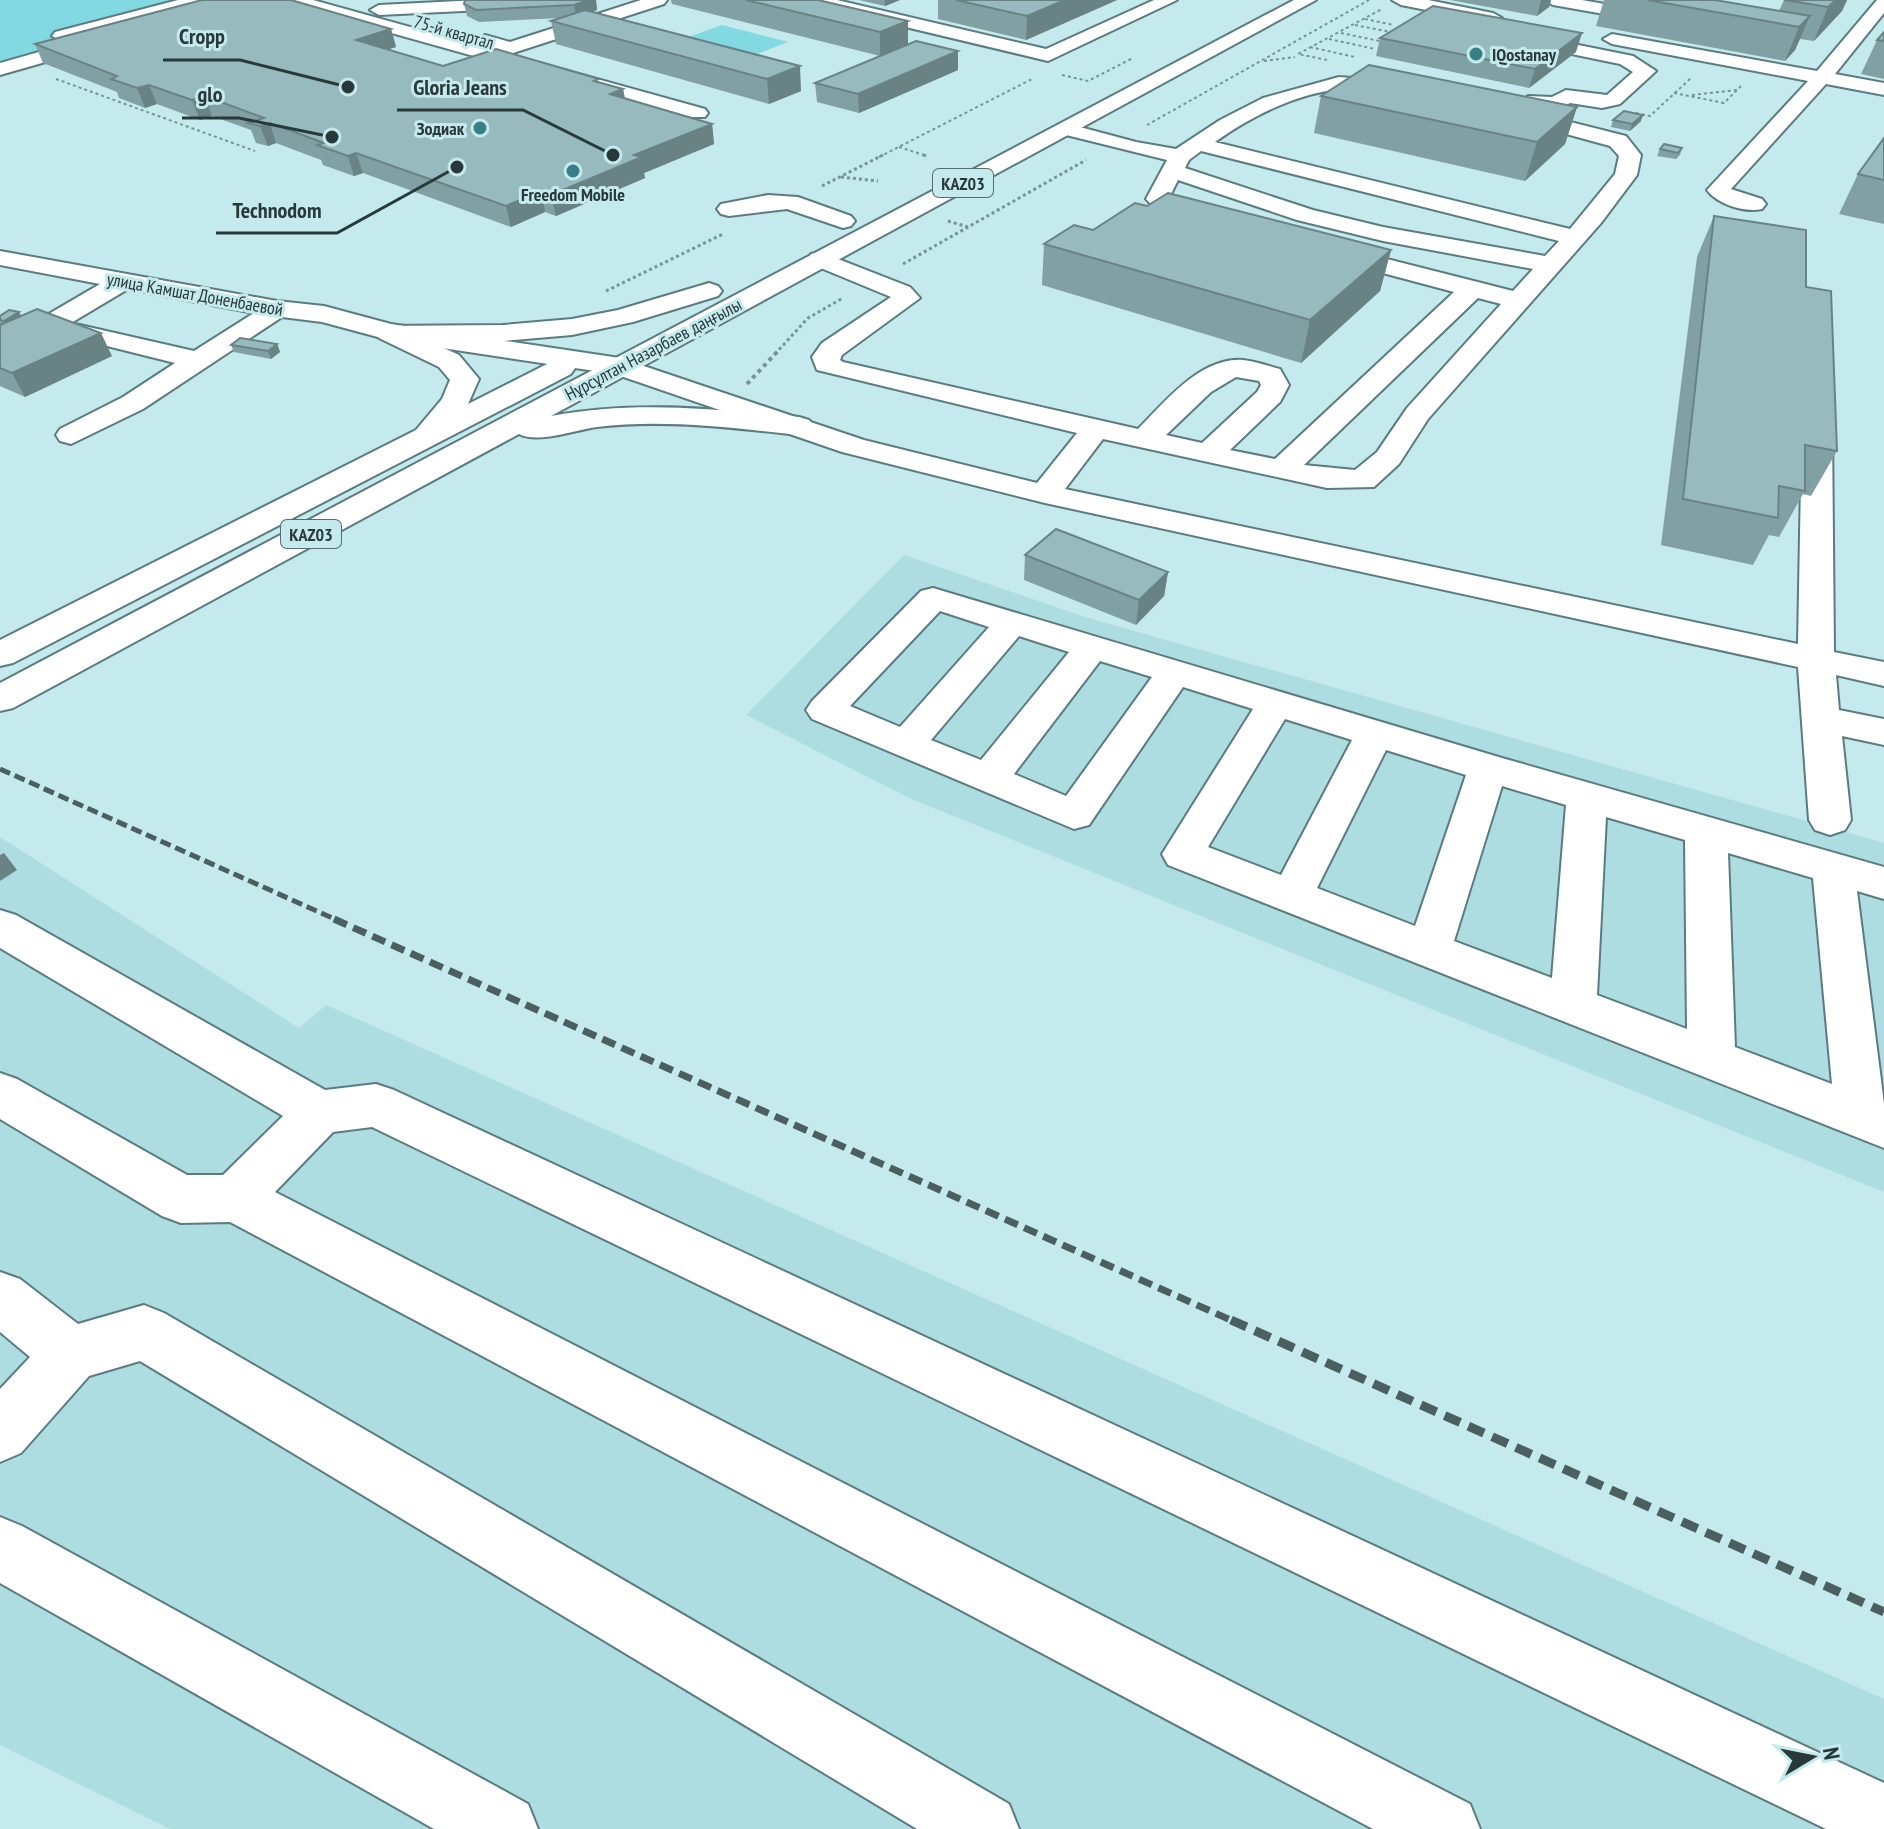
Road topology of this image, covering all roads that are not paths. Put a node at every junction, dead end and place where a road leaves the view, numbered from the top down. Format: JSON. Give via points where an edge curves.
{"nodes":[{"id":1,"x":294,"y":0,"type":"edge"},
{"id":2,"x":341,"y":0,"type":"edge"},
{"id":3,"x":658,"y":0,"type":"edge"},
{"id":4,"x":815,"y":0,"type":"edge"},
{"id":5,"x":1168,"y":0,"type":"edge"},
{"id":6,"x":1268,"y":0,"type":"edge"},
{"id":7,"x":1307,"y":0,"type":"edge"},
{"id":8,"x":1553,"y":0,"type":"edge"},
{"id":9,"x":535,"y":2,"type":"edge"},
{"id":10,"x":1394,"y":3,"type":"edge"},
{"id":11,"x":1585,"y":3,"type":"edge"},
{"id":12,"x":194,"y":4,"type":"edge"},
{"id":13,"x":935,"y":5,"type":"dead end"},
{"id":14,"x":1446,"y":9,"type":"junction"},
{"id":15,"x":379,"y":10,"type":"junction"},
{"id":16,"x":1876,"y":10,"type":"edge"},
{"id":17,"x":900,"y":20,"type":"junction"},
{"id":18,"x":1561,"y":21,"type":"dead end"},
{"id":19,"x":1674,"y":22,"type":"edge"},
{"id":20,"x":1835,"y":50,"type":"junction"},
{"id":21,"x":0,"y":52,"type":"edge"},
{"id":22,"x":1866,"y":56,"type":"dead end"},
{"id":23,"x":1367,"y":57,"type":"road end"},
{"id":24,"x":8,"y":66,"type":"edge"},
{"id":25,"x":1822,"y":77,"type":"junction"},
{"id":26,"x":1884,"y":89,"type":"edge"},
{"id":27,"x":1512,"y":95,"type":"edge"},
{"id":28,"x":1492,"y":108,"type":"edge"},
{"id":29,"x":698,"y":113,"type":"dead end"},
{"id":30,"x":1065,"y":129,"type":"junction"},
{"id":31,"x":1013,"y":133,"type":"dead end"},
{"id":32,"x":1183,"y":157,"type":"junction"},
{"id":33,"x":1754,"y":204,"type":"dead end"},
{"id":34,"x":729,"y":209,"type":"dead end"},
{"id":35,"x":1239,"y":227,"type":"edge"},
{"id":36,"x":1575,"y":238,"type":"junction"},
{"id":37,"x":1310,"y":246,"type":"edge"},
{"id":38,"x":818,"y":247,"type":"junction"},
{"id":39,"x":0,"y":258,"type":"edge"},
{"id":40,"x":1551,"y":265,"type":"junction"},
{"id":41,"x":124,"y":281,"type":"junction"},
{"id":42,"x":1472,"y":289,"type":"junction"},
{"id":43,"x":1520,"y":301,"type":"junction"},
{"id":44,"x":277,"y":309,"type":"junction"},
{"id":45,"x":76,"y":330,"type":"edge"},
{"id":46,"x":389,"y":332,"type":"junction"},
{"id":47,"x":0,"y":347,"type":"edge"},
{"id":48,"x":580,"y":359,"type":"junction"},
{"id":49,"x":196,"y":360,"type":"junction"},
{"id":50,"x":620,"y":366,"type":"junction"},
{"id":51,"x":1817,"y":391,"type":"edge"},
{"id":52,"x":799,"y":426,"type":"junction"},
{"id":53,"x":1097,"y":427,"type":"junction"},
{"id":54,"x":429,"y":432,"type":"junction"},
{"id":55,"x":71,"y":435,"type":"dead end"},
{"id":56,"x":490,"y":439,"type":"junction"},
{"id":57,"x":1145,"y":439,"type":"junction"},
{"id":58,"x":1208,"y":454,"type":"junction"},
{"id":59,"x":1281,"y":470,"type":"junction"},
{"id":60,"x":1045,"y":494,"type":"junction"},
{"id":61,"x":1012,"y":622,"type":"junction"},
{"id":62,"x":1092,"y":647,"type":"junction"},
{"id":63,"x":0,"y":655,"type":"edge"},
{"id":64,"x":1816,"y":659,"type":"junction"},
{"id":65,"x":1175,"y":672,"type":"junction"},
{"id":66,"x":1884,"y":674,"type":"edge"},
{"id":67,"x":0,"y":699,"type":"edge"},
{"id":68,"x":1276,"y":703,"type":"junction"},
{"id":69,"x":1822,"y":719,"type":"junction"},
{"id":70,"x":1884,"y":732,"type":"edge"},
{"id":71,"x":1375,"y":733,"type":"junction"},
{"id":72,"x":906,"y":744,"type":"junction"},
{"id":73,"x":1488,"y":768,"type":"junction"},
{"id":74,"x":988,"y":779,"type":"junction"},
{"id":75,"x":1587,"y":796,"type":"junction"},
{"id":76,"x":1830,"y":820,"type":"dead end"},
{"id":77,"x":1706,"y":831,"type":"junction"},
{"id":78,"x":1833,"y":868,"type":"junction"},
{"id":79,"x":1884,"y":883,"type":"edge"},
{"id":80,"x":1291,"y":896,"type":"junction"},
{"id":81,"x":0,"y":927,"type":"edge"},
{"id":82,"x":1429,"y":950,"type":"junction"},
{"id":83,"x":1573,"y":1006,"type":"junction"},
{"id":84,"x":1711,"y":1059,"type":"junction"},
{"id":85,"x":0,"y":1094,"type":"edge"},
{"id":86,"x":320,"y":1112,"type":"junction"},
{"id":87,"x":1872,"y":1121,"type":"edge"},
{"id":88,"x":235,"y":1198,"type":"junction"},
{"id":89,"x":0,"y":1298,"type":"edge"},
{"id":90,"x":71,"y":1354,"type":"junction"},
{"id":91,"x":0,"y":1432,"type":"edge"},
{"id":92,"x":0,"y":1548,"type":"edge"},
{"id":93,"x":1884,"y":1820,"type":"edge"},
{"id":94,"x":503,"y":1829,"type":"edge"},
{"id":95,"x":984,"y":1829,"type":"edge"},
{"id":96,"x":1445,"y":1829,"type":"edge"}],
"edges":[{"from":1,"to":29,"type":"main road"},
{"from":2,"to":15,"type":"main road","name":"75-й квартал"},
{"from":3,"to":15,"type":"main road","name":"75-й квартал","via":[[566,30],[464,35]]},
{"from":4,"to":17,"type":"main road"},
{"from":5,"to":17,"type":"main road","via":[[1048,55]]},
{"from":6,"to":31,"type":"main road"},
{"from":7,"to":30,"type":"main road","name":"Нұрсұлтан Назарбаев даңғылы","number":"KАZ03"},
{"from":8,"to":11,"type":"main road"},
{"from":9,"to":15,"type":"main road"},
{"from":10,"to":14,"type":"main road"},
{"from":11,"to":18,"type":"main road"},
{"from":11,"to":19,"type":"main road"},
{"from":12,"to":21,"type":"main road"},
{"from":12,"to":24,"type":"main road"},
{"from":13,"to":17,"type":"main road"},
{"from":14,"to":25,"type":"main road"},
{"from":14,"to":27,"type":"main road","via":[[1437,18],[1446,24],[1612,57],[1646,71],[1608,102],[1566,96],[1556,104]]},
{"from":16,"to":20,"type":"main road"},
{"from":20,"to":22,"type":"main road"},
{"from":20,"to":25,"type":"main road"},
{"from":23,"to":32,"type":"main road","via":[[1416,83],[1339,83],[1270,102],[1227,124]]},
{"from":25,"to":26,"type":"main road"},
{"from":25,"to":33,"type":"main road","via":[[1718,190]]},
{"from":28,"to":36,"type":"main road","via":[[1618,141],[1630,155],[1626,175]]},
{"from":30,"to":32,"type":"main road"},
{"from":30,"to":38,"type":"main road","name":"Нұрсұлтан Назарбаев даңғылы","number":"KАZ03"},
{"from":32,"to":35,"type":"main road","via":[[1157,199],[1167,208]]},
{"from":32,"to":36,"type":"main road"},
{"from":32,"to":40,"type":"main road","via":[[1331,222]]},
{"from":34,"to":38,"type":"main road","name":"Нұрсұлтан Назарбаев даңғылы","number":"KАZ03","via":[[790,202],[850,218]]},
{"from":36,"to":40,"type":"main road"},
{"from":37,"to":42,"type":"main road"},
{"from":38,"to":50,"type":"main road","name":"Нұрсұлтан Назарбаев даңғылы","number":"KАZ03"},
{"from":38,"to":53,"type":"main road","via":[[907,298],[832,349],[827,364]]},
{"from":39,"to":41,"type":"main road","name":"улица Камшат Доненбаевой"},
{"from":40,"to":43,"type":"main road"},
{"from":41,"to":44,"type":"main road","name":"улица Камшат Доненбаевой"},
{"from":41,"to":47,"type":"main road"},
{"from":42,"to":43,"type":"main road"},
{"from":42,"to":59,"type":"main road"},
{"from":43,"to":59,"type":"main road","via":[[1417,414],[1388,458],[1363,480]]},
{"from":44,"to":46,"type":"main road","name":"улица Камшат Доненбаевой","via":[[324,314]]},
{"from":44,"to":49,"type":"main road"},
{"from":45,"to":49,"type":"main road"},
{"from":46,"to":48,"type":"main road"},
{"from":46,"to":48,"type":"main road","number":"KАZ03","via":[[491,334],[572,327],[715,288]]},
{"from":46,"to":54,"type":"main road","via":[[449,361],[465,379],[455,402]]},
{"from":48,"to":50,"type":"main road"},
{"from":48,"to":54,"type":"main road","name":"Нұрсұлтан Назарбаев даңғылы","number":"KАZ03"},
{"from":49,"to":55,"type":"main road","via":[[133,403]]},
{"from":50,"to":52,"type":"main road"},
{"from":50,"to":56,"type":"main road","name":"Нұрсұлтан Назарбаев даңғылы","number":"KАZ03"},
{"from":51,"to":64,"type":"main road"},
{"from":52,"to":56,"type":"main road","via":[[633,414],[565,421]]},
{"from":52,"to":60,"type":"main road","via":[[853,446]]},
{"from":53,"to":57,"type":"main road"},
{"from":53,"to":60,"type":"main road"},
{"from":54,"to":63,"type":"main road","name":"Нұрсұлтан Назарбаев даңғылы","number":"KАZ03"},
{"from":56,"to":67,"type":"main road","name":"Нұрсұлтан Назарбаев даңғылы","number":"KАZ03"},
{"from":57,"to":58,"type":"main road"},
{"from":57,"to":58,"type":"main road","via":[[1208,380],[1243,368],[1270,375],[1275,385],[1270,396]]},
{"from":58,"to":59,"type":"main road"},
{"from":60,"to":64,"type":"main road"},
{"from":61,"to":62,"type":"main road"},
{"from":61,"to":72,"type":"main road"},
{"from":61,"to":72,"type":"main road","via":[[933,598],[825,710]]},
{"from":62,"to":65,"type":"main road"},
{"from":62,"to":74,"type":"main road"},
{"from":64,"to":66,"type":"main road"},
{"from":64,"to":69,"type":"main road"},
{"from":65,"to":68,"type":"main road"},
{"from":65,"to":74,"type":"main road","via":[[1074,815]]},
{"from":68,"to":71,"type":"main road"},
{"from":68,"to":80,"type":"main road","via":[[1183,854]]},
{"from":69,"to":70,"type":"main road"},
{"from":69,"to":76,"type":"main road"},
{"from":71,"to":73,"type":"main road"},
{"from":71,"to":80,"type":"main road"},
{"from":72,"to":74,"type":"main road"},
{"from":73,"to":75,"type":"main road"},
{"from":73,"to":82,"type":"main road"},
{"from":75,"to":77,"type":"main road"},
{"from":75,"to":83,"type":"main road"},
{"from":77,"to":78,"type":"main road"},
{"from":77,"to":84,"type":"main road"},
{"from":78,"to":79,"type":"main road"},
{"from":78,"to":87,"type":"main road"},
{"from":80,"to":82,"type":"main road"},
{"from":81,"to":86,"type":"main road"},
{"from":82,"to":83,"type":"main road"},
{"from":83,"to":84,"type":"main road"},
{"from":84,"to":87,"type":"main road"},
{"from":85,"to":88,"type":"main road","via":[[181,1199]]},
{"from":86,"to":88,"type":"main road"},
{"from":86,"to":93,"type":"main road","via":[[376,1105]]},
{"from":88,"to":96,"type":"main road"},
{"from":89,"to":90,"type":"main road"},
{"from":90,"to":91,"type":"main road"},
{"from":90,"to":95,"type":"main road","via":[[144,1332]]},
{"from":92,"to":94,"type":"main road"}]}
